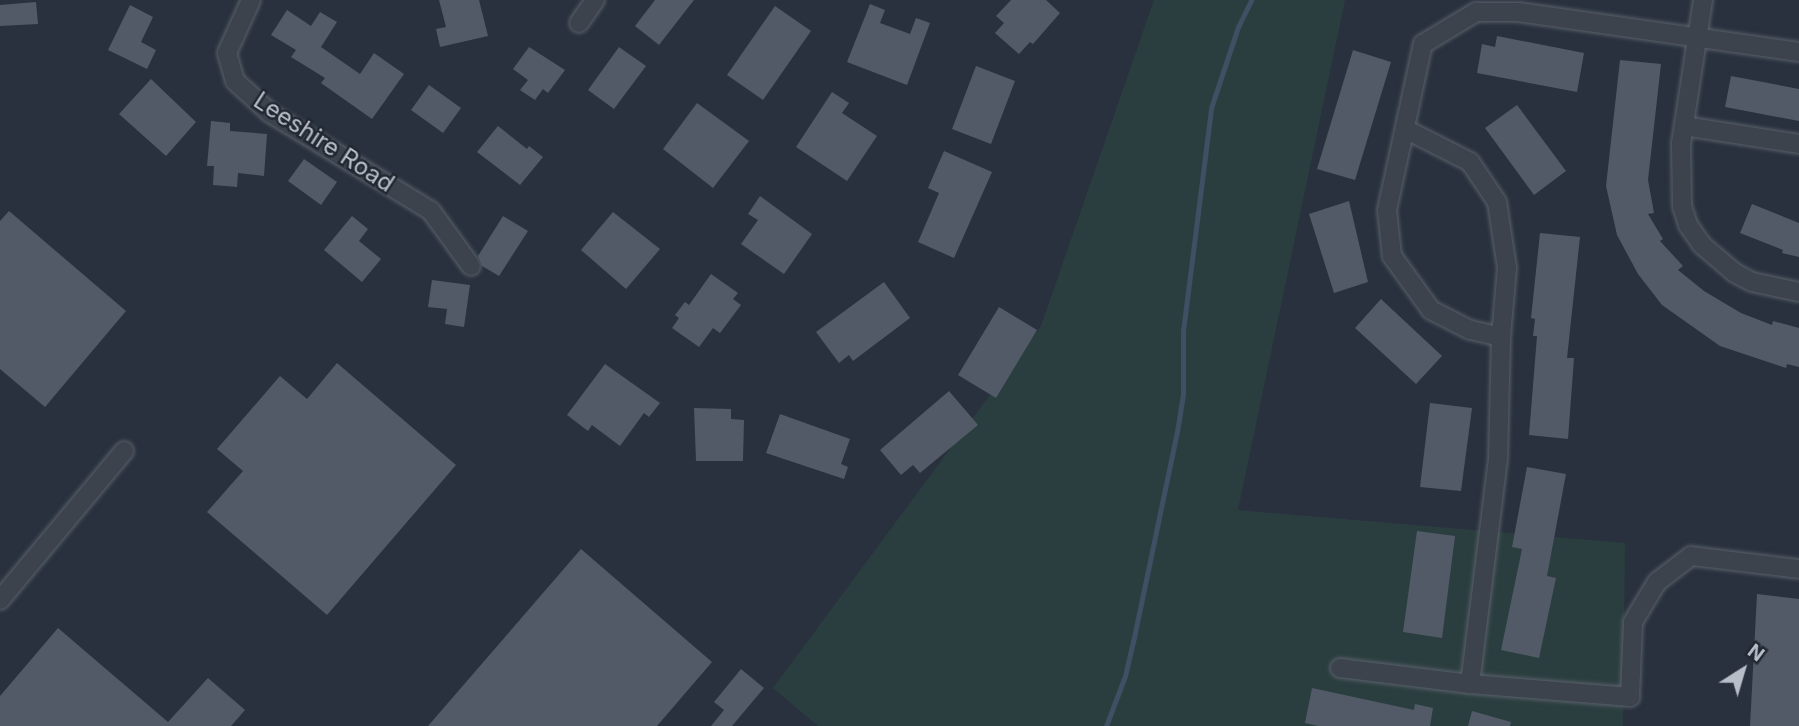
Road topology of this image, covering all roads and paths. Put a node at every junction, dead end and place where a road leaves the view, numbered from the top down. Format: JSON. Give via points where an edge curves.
{"nodes":[{"id":1,"x":251,"y":0,"type":"edge"},
{"id":2,"x":596,"y":0,"type":"edge"},
{"id":3,"x":1703,"y":0,"type":"edge"},
{"id":4,"x":579,"y":23,"type":"dead end"},
{"id":5,"x":1697,"y":39,"type":"junction"},
{"id":6,"x":1799,"y":52,"type":"edge"},
{"id":7,"x":1684,"y":127,"type":"junction"},
{"id":8,"x":1405,"y":130,"type":"junction"},
{"id":9,"x":1799,"y":144,"type":"edge"},
{"id":10,"x":471,"y":266,"type":"dead end"},
{"id":11,"x":1799,"y":292,"type":"edge"},
{"id":12,"x":1501,"y":337,"type":"junction"},
{"id":13,"x":124,"y":451,"type":"dead end"},
{"id":14,"x":1799,"y":569,"type":"edge"},
{"id":15,"x":0,"y":600,"type":"edge"},
{"id":16,"x":1340,"y":668,"type":"dead end"},
{"id":17,"x":1470,"y":684,"type":"junction"}],
"edges":[{"from":1,"to":10,"type":"street","name":"Leeshire Road","via":[[227,53],[235,80],[270,113],[432,211]]},
{"from":2,"to":4,"type":"street"},
{"from":3,"to":5,"type":"street"},
{"from":5,"to":6,"type":"street"},
{"from":5,"to":7,"type":"street"},
{"from":5,"to":8,"type":"street","via":[[1518,12],[1476,12],[1423,44]]},
{"from":7,"to":9,"type":"street"},
{"from":7,"to":11,"type":"street","via":[[1682,206],[1688,225],[1702,245],[1735,273],[1752,282]]},
{"from":8,"to":12,"type":"street","via":[[1470,162],[1497,202],[1507,268]]},
{"from":8,"to":12,"type":"street","via":[[1387,210],[1392,256],[1431,310],[1470,330]]},
{"from":12,"to":17,"type":"street","via":[[1498,459]]},
{"from":13,"to":15,"type":"street"},
{"from":14,"to":17,"type":"street","via":[[1691,556],[1657,582],[1633,622],[1630,697]]},
{"from":16,"to":17,"type":"street"}]}
